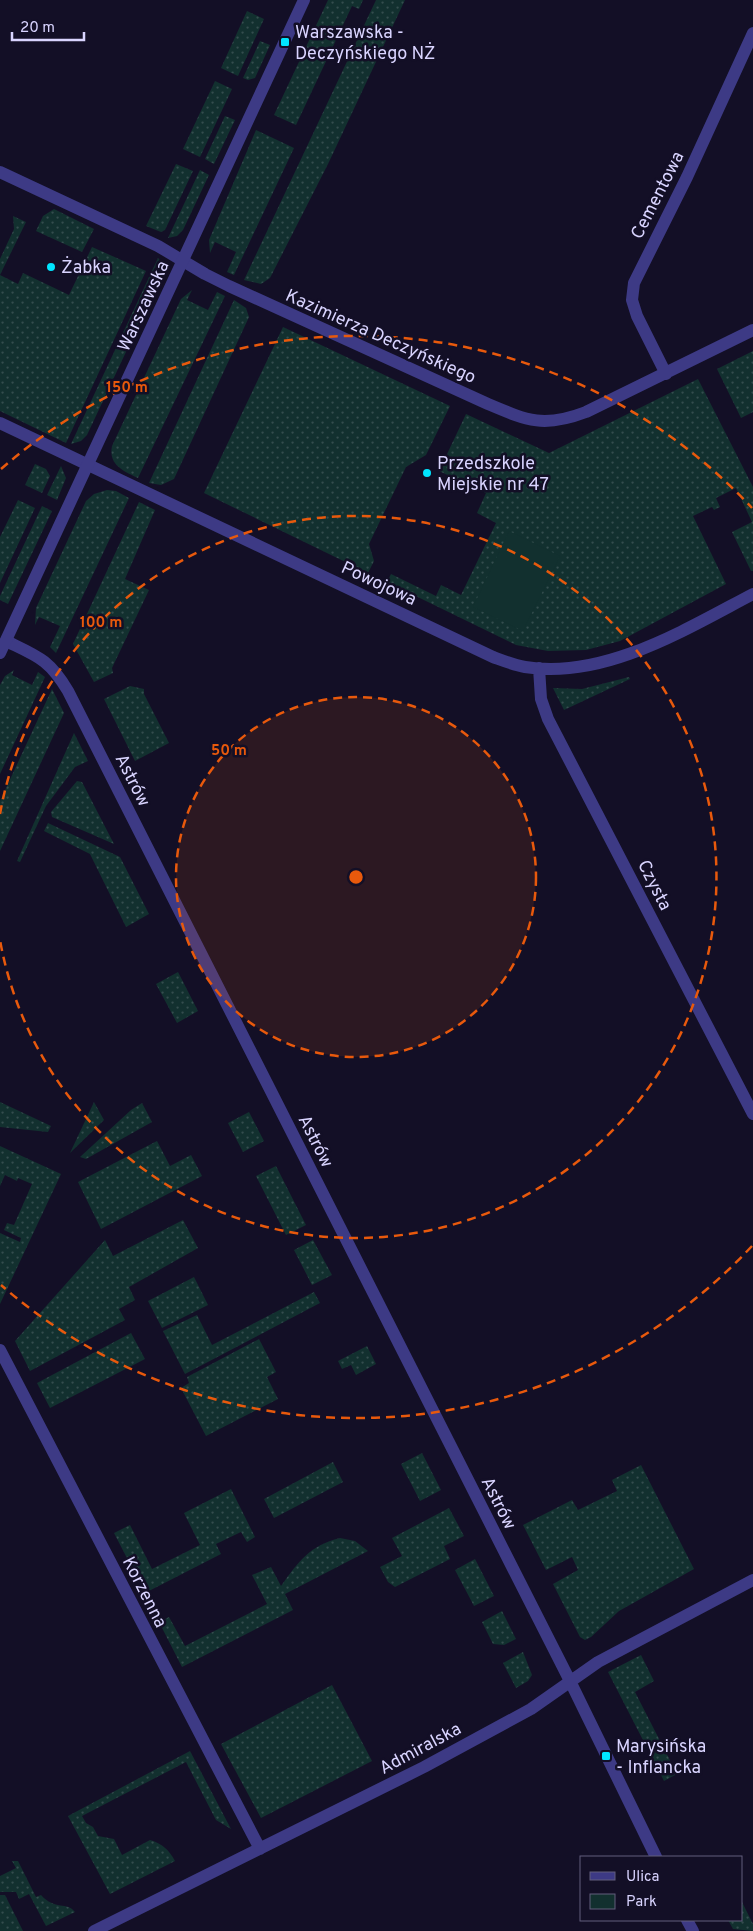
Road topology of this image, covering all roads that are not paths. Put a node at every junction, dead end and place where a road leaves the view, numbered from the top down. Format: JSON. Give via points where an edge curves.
{"nodes":[{"id":1,"x":304,"y":0,"type":"edge"},
{"id":2,"x":753,"y":33,"type":"edge"},
{"id":3,"x":0,"y":172,"type":"edge"},
{"id":4,"x":184,"y":262,"type":"junction"},
{"id":5,"x":753,"y":330,"type":"edge"},
{"id":6,"x":666,"y":374,"type":"junction"},
{"id":7,"x":0,"y":423,"type":"edge"},
{"id":8,"x":88,"y":466,"type":"junction"},
{"id":9,"x":753,"y":594,"type":"edge"},
{"id":10,"x":6,"y":641,"type":"junction"},
{"id":11,"x":0,"y":653,"type":"edge"},
{"id":12,"x":539,"y":668,"type":"junction"},
{"id":13,"x":753,"y":1114,"type":"edge"},
{"id":14,"x":0,"y":1350,"type":"edge"},
{"id":15,"x":753,"y":1580,"type":"edge"},
{"id":16,"x":570,"y":1681,"type":"junction"},
{"id":17,"x":260,"y":1850,"type":"junction"},
{"id":18,"x":656,"y":1856,"type":"edge"},
{"id":19,"x":94,"y":1931,"type":"edge"}],
"edges":[{"from":1,"to":4,"type":"street","name":"Warszawska"},
{"from":2,"to":6,"type":"street","name":"Cementowa","via":[[634,283],[632,300],[637,316]]},
{"from":3,"to":4,"type":"street","name":"Kazimierza Deczyńskiego","via":[[158,246]]},
{"from":4,"to":6,"type":"street","name":"Kazimierza Deczyńskiego","via":[[246,294],[529,420],[554,422],[571,418]]},
{"from":4,"to":8,"type":"street","name":"Warszawska"},
{"from":5,"to":6,"type":"street","name":"Kazimierza Deczyńskiego"},
{"from":7,"to":8,"type":"street","name":"Powojowa"},
{"from":8,"to":10,"type":"street","name":"Warszawska"},
{"from":8,"to":12,"type":"street","name":"Powojowa","via":[[493,657]]},
{"from":9,"to":12,"type":"street","name":"Powojowa","via":[[628,654],[577,667]]},
{"from":10,"to":11,"type":"street","name":"Warszawska"},
{"from":10,"to":16,"type":"street","name":"Astrów","via":[[44,660],[68,691]]},
{"from":12,"to":13,"type":"street","name":"Czysta","via":[[541,699],[548,719]]},
{"from":14,"to":17,"type":"street","name":"Korzenna"},
{"from":15,"to":16,"type":"street","name":"Admiralska","via":[[598,1662]]},
{"from":16,"to":17,"type":"street","name":"Admiralska","via":[[523,1713],[424,1767]]},
{"from":16,"to":18,"type":"street","name":"Astrów"},
{"from":17,"to":19,"type":"street","name":"Admiralska"}]}
